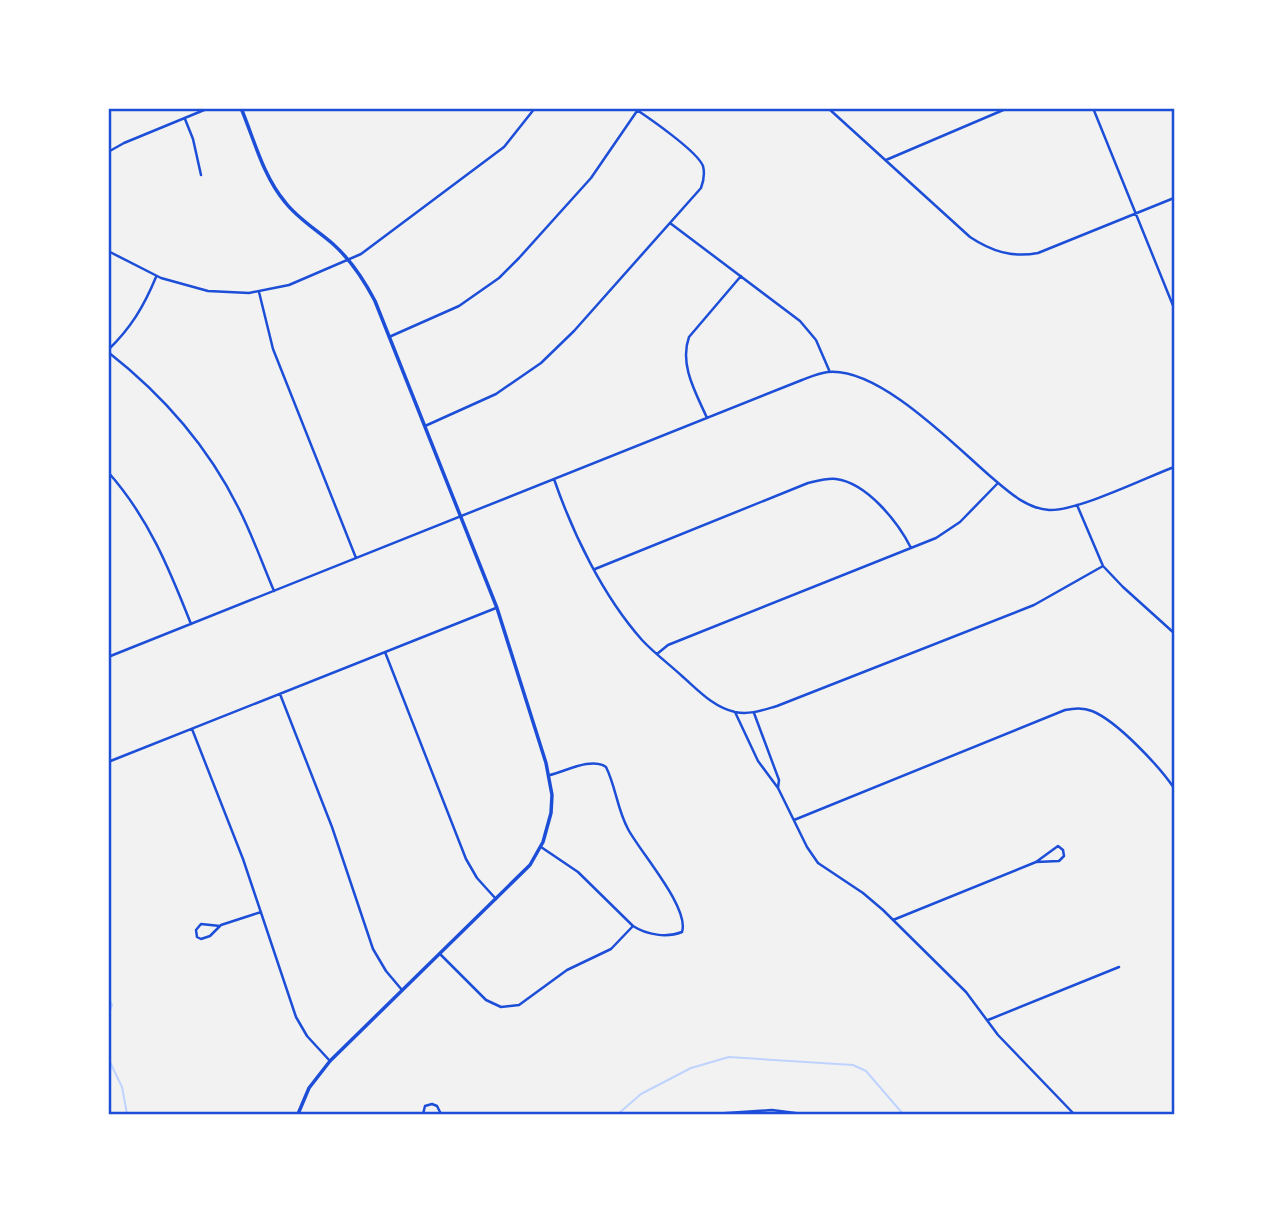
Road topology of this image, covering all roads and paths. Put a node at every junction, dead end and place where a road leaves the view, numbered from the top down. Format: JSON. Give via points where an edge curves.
{"nodes":[{"id":1,"x":209,"y":108,"type":"edge"},
{"id":2,"x":242,"y":108,"type":"edge"},
{"id":3,"x":535,"y":108,"type":"edge"},
{"id":4,"x":828,"y":108,"type":"edge"},
{"id":5,"x":1008,"y":108,"type":"edge"},
{"id":6,"x":1093,"y":108,"type":"edge"},
{"id":7,"x":636,"y":110,"type":"edge"},
{"id":8,"x":185,"y":118,"type":"junction"},
{"id":9,"x":108,"y":152,"type":"edge"},
{"id":10,"x":886,"y":160,"type":"junction"},
{"id":11,"x":201,"y":175,"type":"dead end"},
{"id":12,"x":1174,"y":198,"type":"edge"},
{"id":13,"x":1135,"y":213,"type":"junction"},
{"id":14,"x":670,"y":223,"type":"junction"},
{"id":15,"x":108,"y":251,"type":"edge"},
{"id":16,"x":349,"y":261,"type":"junction"},
{"id":17,"x":156,"y":276,"type":"junction"},
{"id":18,"x":741,"y":276,"type":"junction"},
{"id":19,"x":260,"y":292,"type":"junction"},
{"id":20,"x":1174,"y":309,"type":"edge"},
{"id":21,"x":389,"y":337,"type":"junction"},
{"id":22,"x":108,"y":351,"type":"edge"},
{"id":23,"x":830,"y":372,"type":"junction"},
{"id":24,"x":707,"y":418,"type":"junction"},
{"id":25,"x":424,"y":426,"type":"junction"},
{"id":26,"x":1174,"y":467,"type":"edge"},
{"id":27,"x":108,"y":472,"type":"edge"},
{"id":28,"x":554,"y":479,"type":"junction"},
{"id":29,"x":998,"y":482,"type":"junction"},
{"id":30,"x":1077,"y":505,"type":"junction"},
{"id":31,"x":460,"y":516,"type":"junction"},
{"id":32,"x":911,"y":548,"type":"junction"},
{"id":33,"x":356,"y":558,"type":"junction"},
{"id":34,"x":1103,"y":566,"type":"junction"},
{"id":35,"x":595,"y":569,"type":"junction"},
{"id":36,"x":274,"y":591,"type":"junction"},
{"id":37,"x":497,"y":608,"type":"junction"},
{"id":38,"x":191,"y":624,"type":"junction"},
{"id":39,"x":1174,"y":633,"type":"edge"},
{"id":40,"x":385,"y":652,"type":"junction"},
{"id":41,"x":657,"y":654,"type":"junction"},
{"id":42,"x":108,"y":657,"type":"edge"},
{"id":43,"x":280,"y":694,"type":"junction"},
{"id":44,"x":735,"y":712,"type":"junction"},
{"id":45,"x":754,"y":713,"type":"junction"},
{"id":46,"x":192,"y":729,"type":"junction"},
{"id":47,"x":108,"y":762,"type":"edge"},
{"id":48,"x":550,"y":775,"type":"junction"},
{"id":49,"x":778,"y":788,"type":"junction"},
{"id":50,"x":1174,"y":788,"type":"edge"},
{"id":51,"x":794,"y":820,"type":"junction"},
{"id":52,"x":541,"y":847,"type":"junction"},
{"id":53,"x":1036,"y":862,"type":"junction"},
{"id":54,"x":496,"y":900,"type":"junction"},
{"id":55,"x":261,"y":912,"type":"junction"},
{"id":56,"x":892,"y":920,"type":"junction"},
{"id":57,"x":219,"y":926,"type":"junction"},
{"id":58,"x":633,"y":926,"type":"junction"},
{"id":59,"x":440,"y":954,"type":"junction"},
{"id":60,"x":1119,"y":967,"type":"dead end"},
{"id":61,"x":403,"y":990,"type":"junction"},
{"id":62,"x":988,"y":1020,"type":"junction"},
{"id":63,"x":330,"y":1061,"type":"junction"},
{"id":64,"x":298,"y":1115,"type":"edge"},
{"id":65,"x":423,"y":1115,"type":"edge"},
{"id":66,"x":441,"y":1115,"type":"edge"},
{"id":67,"x":712,"y":1115,"type":"edge"},
{"id":68,"x":803,"y":1115,"type":"edge"},
{"id":69,"x":1073,"y":1115,"type":"edge"}],
"edges":[{"from":1,"to":8,"type":"street"},
{"from":2,"to":16,"type":"street","via":[[281,197]]},
{"from":3,"to":16,"type":"street","via":[[504,147]]},
{"from":4,"to":10,"type":"street"},
{"from":5,"to":10,"type":"street"},
{"from":6,"to":13,"type":"street"},
{"from":7,"to":14,"type":"street","via":[[698,158],[703,168],[701,188]]},
{"from":7,"to":21,"type":"street","via":[[591,178],[499,278],[459,306]]},
{"from":8,"to":9,"type":"street"},
{"from":8,"to":11,"type":"street"},
{"from":10,"to":13,"type":"street","via":[[970,237],[1008,254],[1044,251]]},
{"from":12,"to":13,"type":"street"},
{"from":13,"to":20,"type":"street"},
{"from":14,"to":18,"type":"street"},
{"from":14,"to":25,"type":"street","via":[[541,363],[496,394]]},
{"from":15,"to":17,"type":"street"},
{"from":16,"to":19,"type":"street"},
{"from":16,"to":21,"type":"street","via":[[371,293]]},
{"from":17,"to":19,"type":"street","via":[[208,291]]},
{"from":17,"to":22,"type":"street","via":[[140,313]]},
{"from":18,"to":23,"type":"street","via":[[800,321],[816,340]]},
{"from":18,"to":24,"type":"street","via":[[689,337],[685,349],[685,363]]},
{"from":19,"to":33,"type":"street","via":[[269,339]]},
{"from":21,"to":25,"type":"street"},
{"from":22,"to":36,"type":"street","via":[[159,395],[205,450],[239,509]]},
{"from":23,"to":24,"type":"street"},
{"from":23,"to":29,"type":"street","via":[[854,376],[898,398]]},
{"from":24,"to":28,"type":"street"},
{"from":25,"to":31,"type":"street"},
{"from":26,"to":30,"type":"street"},
{"from":27,"to":38,"type":"street","via":[[156,539]]},
{"from":28,"to":31,"type":"street"},
{"from":28,"to":35,"type":"street"},
{"from":29,"to":30,"type":"street","via":[[1038,508]]},
{"from":29,"to":32,"type":"street","via":[[960,522]]},
{"from":30,"to":34,"type":"street"},
{"from":31,"to":33,"type":"street"},
{"from":31,"to":37,"type":"street"},
{"from":32,"to":35,"type":"street","via":[[901,528],[866,494],[848,482],[829,479],[808,483]]},
{"from":32,"to":41,"type":"street","via":[[668,645]]},
{"from":33,"to":36,"type":"street"},
{"from":34,"to":39,"type":"street"},
{"from":34,"to":45,"type":"street","via":[[1034,605]]},
{"from":35,"to":41,"type":"street","via":[[625,618]]},
{"from":36,"to":38,"type":"street"},
{"from":37,"to":40,"type":"street"},
{"from":37,"to":48,"type":"street"},
{"from":38,"to":42,"type":"street"},
{"from":40,"to":43,"type":"street"},
{"from":40,"to":54,"type":"street","via":[[466,859]]},
{"from":41,"to":44,"type":"street","via":[[706,697]]},
{"from":43,"to":46,"type":"street"},
{"from":43,"to":61,"type":"street","via":[[373,949]]},
{"from":44,"to":45,"type":"street"},
{"from":44,"to":49,"type":"street","via":[[758,761]]},
{"from":45,"to":49,"type":"street"},
{"from":46,"to":47,"type":"street"},
{"from":46,"to":55,"type":"street"},
{"from":48,"to":52,"type":"street","via":[[552,805]]},
{"from":48,"to":58,"type":"street","via":[[591,763],[606,767],[628,831],[684,925],[681,934],[649,933]]},
{"from":49,"to":51,"type":"street"},
{"from":50,"to":51,"type":"street","via":[[1155,763],[1120,732],[1099,715],[1076,708]]},
{"from":51,"to":56,"type":"street","via":[[818,863],[863,893]]},
{"from":52,"to":54,"type":"street"},
{"from":52,"to":58,"type":"street","via":[[578,872]]},
{"from":53,"to":53,"type":"street","via":[[1058,846],[1064,852],[1059,861]]},
{"from":53,"to":56,"type":"street"},
{"from":54,"to":59,"type":"street"},
{"from":55,"to":57,"type":"street"},
{"from":55,"to":63,"type":"street","via":[[296,1017]]},
{"from":56,"to":62,"type":"street","via":[[966,992]]},
{"from":57,"to":57,"type":"street","via":[[201,924],[196,934],[204,939]]},
{"from":58,"to":59,"type":"street","via":[[611,949],[567,970],[513,1007],[486,1000]]},
{"from":59,"to":61,"type":"street"},
{"from":60,"to":62,"type":"street"},
{"from":61,"to":63,"type":"street"},
{"from":62,"to":69,"type":"street"},
{"from":63,"to":64,"type":"street","via":[[309,1088]]},
{"from":65,"to":66,"type":"street","via":[[425,1106],[432,1104]]},
{"from":67,"to":68,"type":"street","via":[[772,1110]]}]}
